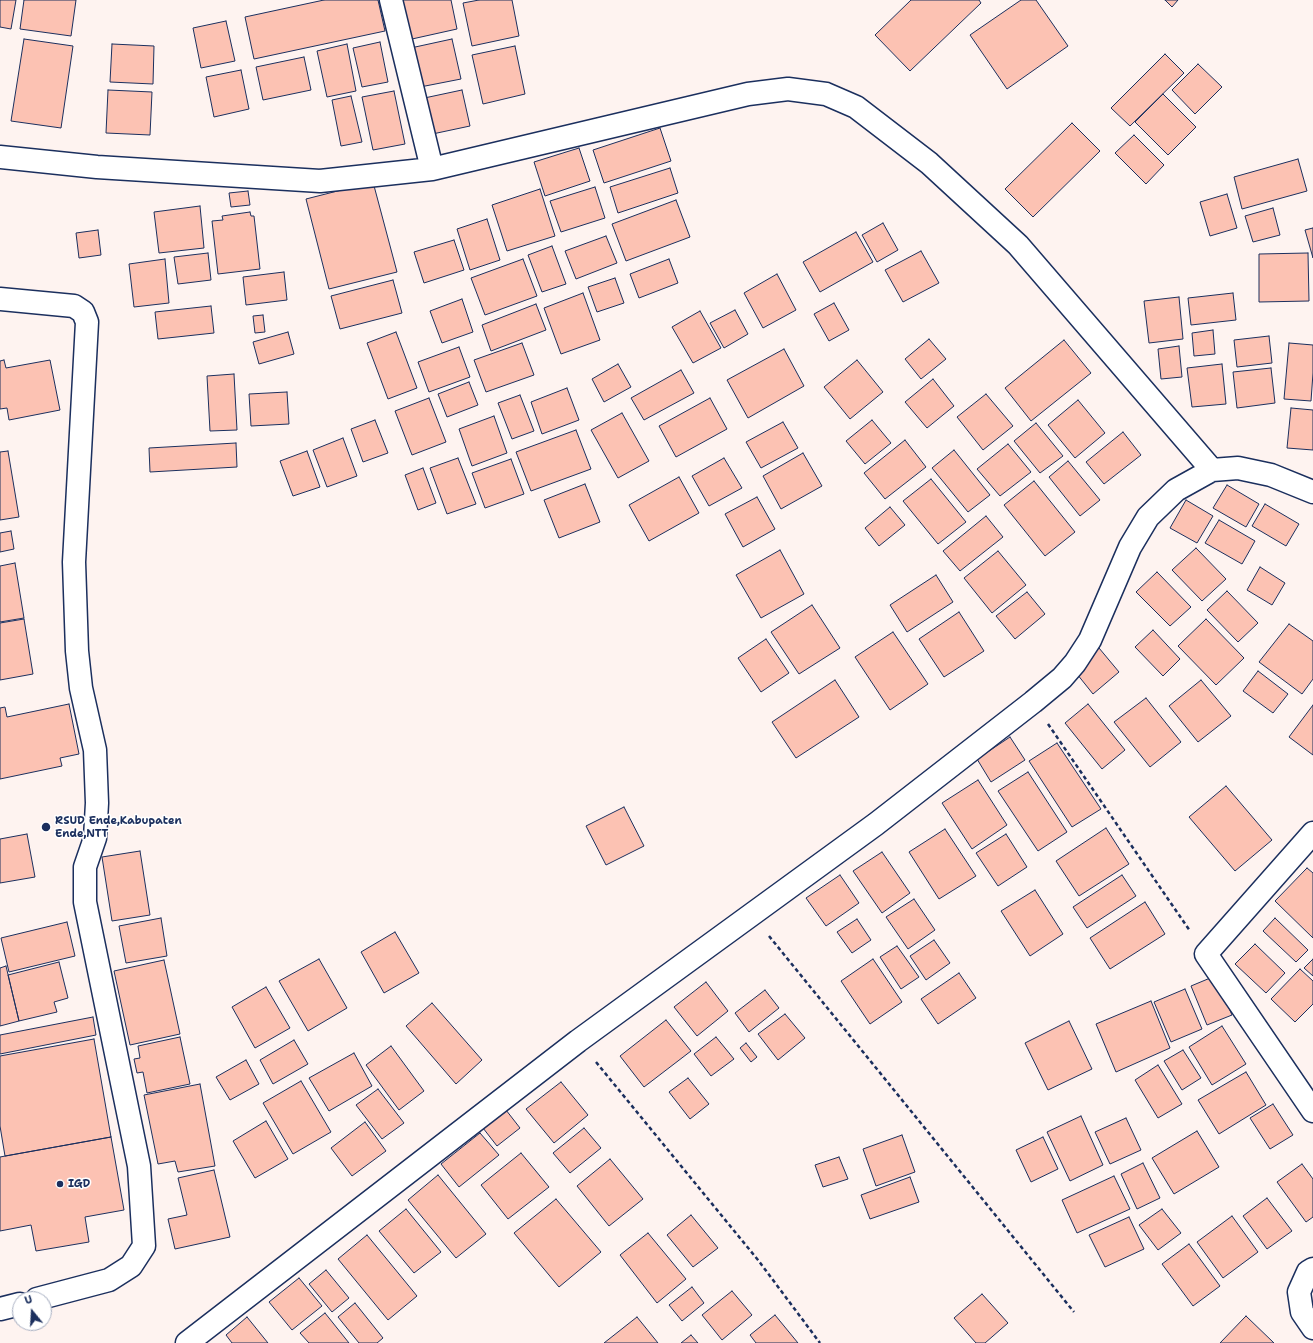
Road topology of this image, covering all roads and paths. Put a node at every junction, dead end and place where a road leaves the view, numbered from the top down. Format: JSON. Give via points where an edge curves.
{"nodes":[{"id":1,"x":391,"y":0,"type":"edge"},
{"id":2,"x":0,"y":157,"type":"edge"},
{"id":3,"x":432,"y":169,"type":"junction"},
{"id":4,"x":0,"y":299,"type":"edge"},
{"id":5,"x":1212,"y":470,"type":"junction"},
{"id":6,"x":1313,"y":492,"type":"edge"},
{"id":7,"x":1033,"y":702,"type":"junction"},
{"id":8,"x":1313,"y":833,"type":"edge"},
{"id":9,"x":751,"y":914,"type":"junction"},
{"id":10,"x":1206,"y":954,"type":"junction"},
{"id":11,"x":578,"y":1041,"type":"junction"},
{"id":12,"x":1313,"y":1111,"type":"edge"},
{"id":13,"x":1313,"y":1269,"type":"edge"},
{"id":14,"x":52,"y":1295,"type":"edge"},
{"id":15,"x":12,"y":1306,"type":"edge"},
{"id":16,"x":0,"y":1309,"type":"edge"},
{"id":17,"x":1074,"y":1312,"type":"dead end"},
{"id":18,"x":1313,"y":1328,"type":"edge"},
{"id":19,"x":189,"y":1342,"type":"edge"},
{"id":20,"x":820,"y":1343,"type":"edge"}],
"edges":[{"from":1,"to":3,"type":"street"},
{"from":2,"to":3,"type":"street","via":[[97,167],[320,181]]},
{"from":3,"to":5,"type":"street","via":[[748,94],[788,89],[826,94],[856,107],[923,159],[1018,245]]},
{"from":4,"to":14,"type":"street","via":[[74,306],[83,312],[87,322],[74,562],[77,651],[81,688],[95,750],[97,802],[95,838],[85,866],[85,902],[139,1166],[144,1246],[131,1266],[109,1280]]},
{"from":5,"to":6,"type":"street","via":[[1238,468],[1271,475]]},
{"from":5,"to":7,"type":"street","via":[[1176,490],[1148,517],[1130,547],[1090,640],[1062,678]]},
{"from":7,"to":9,"type":"street","via":[[876,824]]},
{"from":7,"to":10,"type":"path"},
{"from":8,"to":10,"type":"street"},
{"from":9,"to":11,"type":"street"},
{"from":9,"to":17,"type":"path"},
{"from":10,"to":12,"type":"street"},
{"from":11,"to":19,"type":"street"},
{"from":11,"to":20,"type":"path","via":[[758,1260]]},
{"from":13,"to":18,"type":"street","via":[[1308,1272],[1299,1292],[1302,1312]]},
{"from":15,"to":16,"type":"street"}]}
